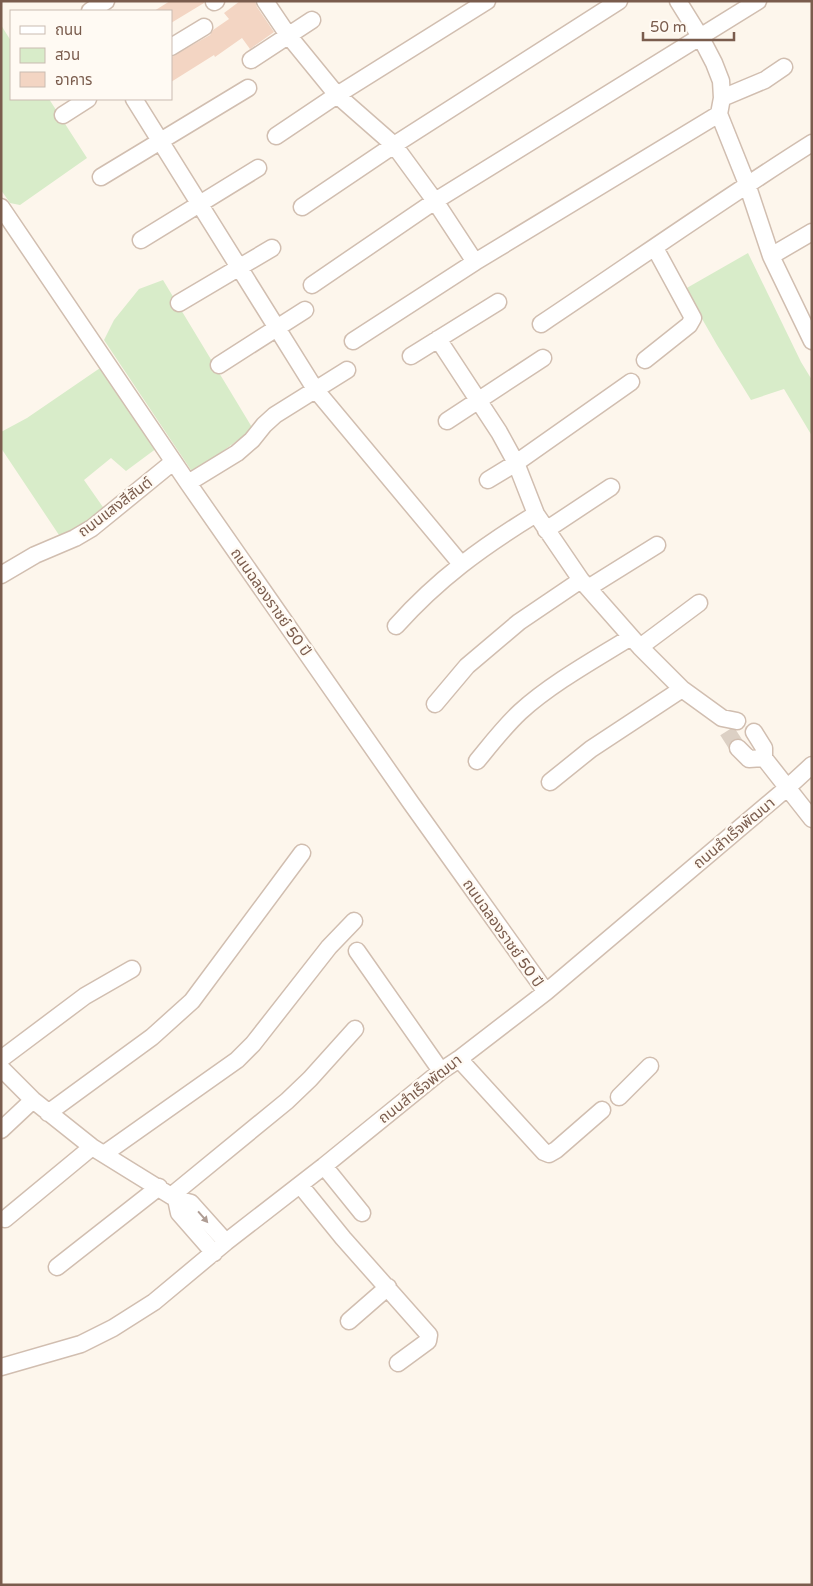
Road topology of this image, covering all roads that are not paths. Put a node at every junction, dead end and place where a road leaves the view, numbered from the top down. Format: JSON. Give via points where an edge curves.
{"nodes":[{"id":1,"x":106,"y":1,"type":"edge"},
{"id":2,"x":265,"y":1,"type":"edge"},
{"id":3,"x":487,"y":1,"type":"edge"},
{"id":4,"x":619,"y":1,"type":"edge"},
{"id":5,"x":678,"y":1,"type":"edge"},
{"id":6,"x":758,"y":1,"type":"edge"},
{"id":7,"x":92,"y":10,"type":"edge"},
{"id":8,"x":312,"y":20,"type":"dead end"},
{"id":9,"x":204,"y":27,"type":"dead end"},
{"id":10,"x":288,"y":35,"type":"junction"},
{"id":11,"x":701,"y":38,"type":"junction"},
{"id":12,"x":172,"y":46,"type":"edge"},
{"id":13,"x":251,"y":60,"type":"dead end"},
{"id":14,"x":784,"y":68,"type":"dead end"},
{"id":15,"x":248,"y":88,"type":"dead end"},
{"id":16,"x":337,"y":95,"type":"junction"},
{"id":17,"x":722,"y":98,"type":"junction"},
{"id":18,"x":86,"y":100,"type":"edge"},
{"id":19,"x":135,"y":100,"type":"edge"},
{"id":20,"x":719,"y":114,"type":"junction"},
{"id":21,"x":63,"y":115,"type":"dead end"},
{"id":22,"x":276,"y":136,"type":"dead end"},
{"id":23,"x":160,"y":142,"type":"junction"},
{"id":24,"x":812,"y":143,"type":"edge"},
{"id":25,"x":394,"y":145,"type":"junction"},
{"id":26,"x":258,"y":168,"type":"dead end"},
{"id":27,"x":101,"y":178,"type":"dead end"},
{"id":28,"x":747,"y":184,"type":"junction"},
{"id":29,"x":435,"y":201,"type":"junction"},
{"id":30,"x":200,"y":205,"type":"junction"},
{"id":31,"x":1,"y":208,"type":"edge"},
{"id":32,"x":302,"y":208,"type":"dead end"},
{"id":33,"x":812,"y":232,"type":"edge"},
{"id":34,"x":141,"y":240,"type":"dead end"},
{"id":35,"x":272,"y":248,"type":"dead end"},
{"id":36,"x":655,"y":248,"type":"junction"},
{"id":37,"x":771,"y":256,"type":"junction"},
{"id":38,"x":475,"y":262,"type":"junction"},
{"id":39,"x":239,"y":267,"type":"junction"},
{"id":40,"x":312,"y":285,"type":"dead end"},
{"id":41,"x":498,"y":302,"type":"dead end"},
{"id":42,"x":179,"y":303,"type":"dead end"},
{"id":43,"x":305,"y":310,"type":"dead end"},
{"id":44,"x":807,"y":322,"type":"edge"},
{"id":45,"x":541,"y":324,"type":"dead end"},
{"id":46,"x":277,"y":328,"type":"junction"},
{"id":47,"x":438,"y":339,"type":"junction"},
{"id":48,"x":353,"y":341,"type":"dead end"},
{"id":49,"x":812,"y":341,"type":"edge"},
{"id":50,"x":411,"y":356,"type":"dead end"},
{"id":51,"x":543,"y":358,"type":"dead end"},
{"id":52,"x":645,"y":360,"type":"dead end"},
{"id":53,"x":219,"y":365,"type":"dead end"},
{"id":54,"x":347,"y":370,"type":"dead end"},
{"id":55,"x":631,"y":382,"type":"dead end"},
{"id":56,"x":315,"y":390,"type":"junction"},
{"id":57,"x":478,"y":401,"type":"junction"},
{"id":58,"x":447,"y":421,"type":"dead end"},
{"id":59,"x":173,"y":462,"type":"junction"},
{"id":60,"x":516,"y":464,"type":"junction"},
{"id":61,"x":488,"y":480,"type":"dead end"},
{"id":62,"x":188,"y":483,"type":"junction"},
{"id":63,"x":611,"y":487,"type":"dead end"},
{"id":64,"x":536,"y":514,"type":"junction"},
{"id":65,"x":546,"y":530,"type":"junction"},
{"id":66,"x":657,"y":545,"type":"dead end"},
{"id":67,"x":461,"y":564,"type":"junction"},
{"id":68,"x":1,"y":575,"type":"edge"},
{"id":69,"x":584,"y":584,"type":"junction"},
{"id":70,"x":699,"y":603,"type":"dead end"},
{"id":71,"x":396,"y":626,"type":"dead end"},
{"id":72,"x":635,"y":642,"type":"junction"},
{"id":73,"x":682,"y":689,"type":"junction"},
{"id":74,"x":435,"y":704,"type":"dead end"},
{"id":75,"x":729,"y":723,"type":"tunnel mouth"},
{"id":76,"x":754,"y":732,"type":"dead end"},
{"id":77,"x":738,"y":748,"type":"tunnel mouth"},
{"id":78,"x":477,"y":761,"type":"dead end"},
{"id":79,"x":766,"y":761,"type":"junction"},
{"id":80,"x":812,"y":765,"type":"edge"},
{"id":81,"x":550,"y":782,"type":"dead end"},
{"id":82,"x":784,"y":784,"type":"junction"},
{"id":83,"x":812,"y":819,"type":"edge"},
{"id":84,"x":302,"y":853,"type":"dead end"},
{"id":85,"x":354,"y":921,"type":"dead end"},
{"id":86,"x":357,"y":951,"type":"dead end"},
{"id":87,"x":132,"y":969,"type":"dead end"},
{"id":88,"x":546,"y":992,"type":"junction"},
{"id":89,"x":355,"y":1028,"type":"dead end"},
{"id":90,"x":1,"y":1059,"type":"edge"},
{"id":91,"x":459,"y":1059,"type":"junction"},
{"id":92,"x":650,"y":1066,"type":"dead end"},
{"id":93,"x":1,"y":1068,"type":"edge"},
{"id":94,"x":440,"y":1071,"type":"junction"},
{"id":95,"x":618,"y":1097,"type":"dead end"},
{"id":96,"x":33,"y":1100,"type":"junction"},
{"id":97,"x":602,"y":1110,"type":"dead end"},
{"id":98,"x":48,"y":1113,"type":"junction"},
{"id":99,"x":1,"y":1130,"type":"edge"},
{"id":100,"x":98,"y":1151,"type":"junction"},
{"id":101,"x":324,"y":1166,"type":"junction"},
{"id":102,"x":300,"y":1185,"type":"junction"},
{"id":103,"x":169,"y":1194,"type":"junction"},
{"id":104,"x":362,"y":1213,"type":"dead end"},
{"id":105,"x":5,"y":1219,"type":"dead end"},
{"id":106,"x":220,"y":1248,"type":"junction"},
{"id":107,"x":58,"y":1267,"type":"dead end"},
{"id":108,"x":388,"y":1287,"type":"junction"},
{"id":109,"x":349,"y":1321,"type":"dead end"},
{"id":110,"x":398,"y":1363,"type":"dead end"},
{"id":111,"x":1,"y":1367,"type":"edge"}],
"edges":[{"from":1,"to":7,"type":"street"},
{"from":2,"to":10,"type":"street"},
{"from":3,"to":16,"type":"street"},
{"from":4,"to":25,"type":"street"},
{"from":5,"to":11,"type":"street"},
{"from":6,"to":11,"type":"street"},
{"from":8,"to":10,"type":"street"},
{"from":9,"to":12,"type":"street"},
{"from":10,"to":13,"type":"street"},
{"from":10,"to":16,"type":"street"},
{"from":11,"to":17,"type":"street","via":[[721,82]]},
{"from":11,"to":29,"type":"street"},
{"from":14,"to":17,"type":"street","via":[[765,80]]},
{"from":15,"to":23,"type":"street"},
{"from":16,"to":22,"type":"street"},
{"from":16,"to":25,"type":"street"},
{"from":17,"to":20,"type":"street"},
{"from":18,"to":21,"type":"street"},
{"from":19,"to":23,"type":"street"},
{"from":20,"to":28,"type":"street"},
{"from":20,"to":38,"type":"street"},
{"from":23,"to":27,"type":"street"},
{"from":23,"to":30,"type":"street"},
{"from":24,"to":28,"type":"street"},
{"from":25,"to":29,"type":"street"},
{"from":25,"to":32,"type":"street"},
{"from":26,"to":30,"type":"street"},
{"from":28,"to":36,"type":"street"},
{"from":28,"to":37,"type":"street"},
{"from":29,"to":38,"type":"street"},
{"from":29,"to":40,"type":"street"},
{"from":30,"to":34,"type":"street"},
{"from":30,"to":39,"type":"street"},
{"from":31,"to":59,"type":"street","name":"ถนนฉลองราชย์ 50 ปี"},
{"from":33,"to":37,"type":"street"},
{"from":35,"to":39,"type":"street"},
{"from":36,"to":45,"type":"street"},
{"from":36,"to":52,"type":"street","via":[[693,318],[690,325]]},
{"from":37,"to":44,"type":"street"},
{"from":38,"to":48,"type":"street"},
{"from":39,"to":42,"type":"street"},
{"from":39,"to":46,"type":"street"},
{"from":41,"to":47,"type":"street"},
{"from":43,"to":46,"type":"street"},
{"from":44,"to":49,"type":"street"},
{"from":46,"to":53,"type":"street"},
{"from":46,"to":56,"type":"street"},
{"from":47,"to":50,"type":"street"},
{"from":47,"to":57,"type":"street"},
{"from":51,"to":57,"type":"street"},
{"from":54,"to":56,"type":"street"},
{"from":55,"to":60,"type":"street"},
{"from":56,"to":62,"type":"street","via":[[275,415],[237,452]]},
{"from":56,"to":67,"type":"street"},
{"from":57,"to":58,"type":"street"},
{"from":57,"to":60,"type":"street","via":[[500,432]]},
{"from":59,"to":62,"type":"street","name":"ถนนฉลองราชย์ 50 ปี"},
{"from":59,"to":68,"type":"street","name":"ถนนแสงสีสันต์","via":[[92,528],[34,555]]},
{"from":60,"to":61,"type":"street"},
{"from":60,"to":64,"type":"street"},
{"from":62,"to":88,"type":"street","name":"ถนนฉลองราชย์ 50 ปี"},
{"from":63,"to":65,"type":"street"},
{"from":64,"to":65,"type":"street"},
{"from":64,"to":67,"type":"street"},
{"from":65,"to":69,"type":"street"},
{"from":66,"to":69,"type":"street"},
{"from":67,"to":71,"type":"street"},
{"from":69,"to":72,"type":"street"},
{"from":69,"to":74,"type":"street","via":[[520,622],[467,666]]},
{"from":70,"to":72,"type":"street"},
{"from":72,"to":73,"type":"street"},
{"from":72,"to":78,"type":"street","via":[[550,689],[504,728]]},
{"from":73,"to":75,"type":"street"},
{"from":73,"to":81,"type":"street","via":[[591,749]]},
{"from":76,"to":79,"type":"street","via":[[764,748]]},
{"from":77,"to":79,"type":"street","via":[[749,759]]},
{"from":79,"to":82,"type":"street"},
{"from":80,"to":82,"type":"street","name":"ถนนสำเร็จพัฒนา"},
{"from":82,"to":83,"type":"street"},
{"from":82,"to":88,"type":"street","name":"ถนนสำเร็จพัฒนา"},
{"from":84,"to":98,"type":"street","via":[[192,1001],[152,1037]]},
{"from":85,"to":100,"type":"street","via":[[328,948],[237,1060]]},
{"from":86,"to":94,"type":"street"},
{"from":87,"to":90,"type":"street","via":[[85,996]]},
{"from":88,"to":91,"type":"street","name":"ถนนสำเร็จพัฒนา"},
{"from":89,"to":103,"type":"street","via":[[287,1101]]},
{"from":91,"to":94,"type":"street","name":"ถนนสำเร็จพัฒนา"},
{"from":91,"to":97,"type":"street","via":[[549,1154]]},
{"from":92,"to":95,"type":"street"},
{"from":93,"to":96,"type":"street"},
{"from":94,"to":101,"type":"street","name":"ถนนสำเร็จพัฒนา"},
{"from":96,"to":98,"type":"street"},
{"from":96,"to":99,"type":"street"},
{"from":98,"to":100,"type":"street"},
{"from":100,"to":103,"type":"street"},
{"from":100,"to":105,"type":"street"},
{"from":101,"to":102,"type":"street","name":"ถนนสำเร็จพัฒนา"},
{"from":101,"to":104,"type":"street"},
{"from":102,"to":106,"type":"street","name":"ถนนสำเร็จพัฒนา"},
{"from":102,"to":108,"type":"street"},
{"from":103,"to":106,"type":"street","via":[[191,1203]]},
{"from":103,"to":107,"type":"street"},
{"from":106,"to":111,"type":"street","name":"ถนนสำเร็จพัฒนา","via":[[154,1302],[113,1328],[81,1344]]},
{"from":108,"to":109,"type":"street"},
{"from":108,"to":110,"type":"street","via":[[429,1335],[428,1341]]}]}
